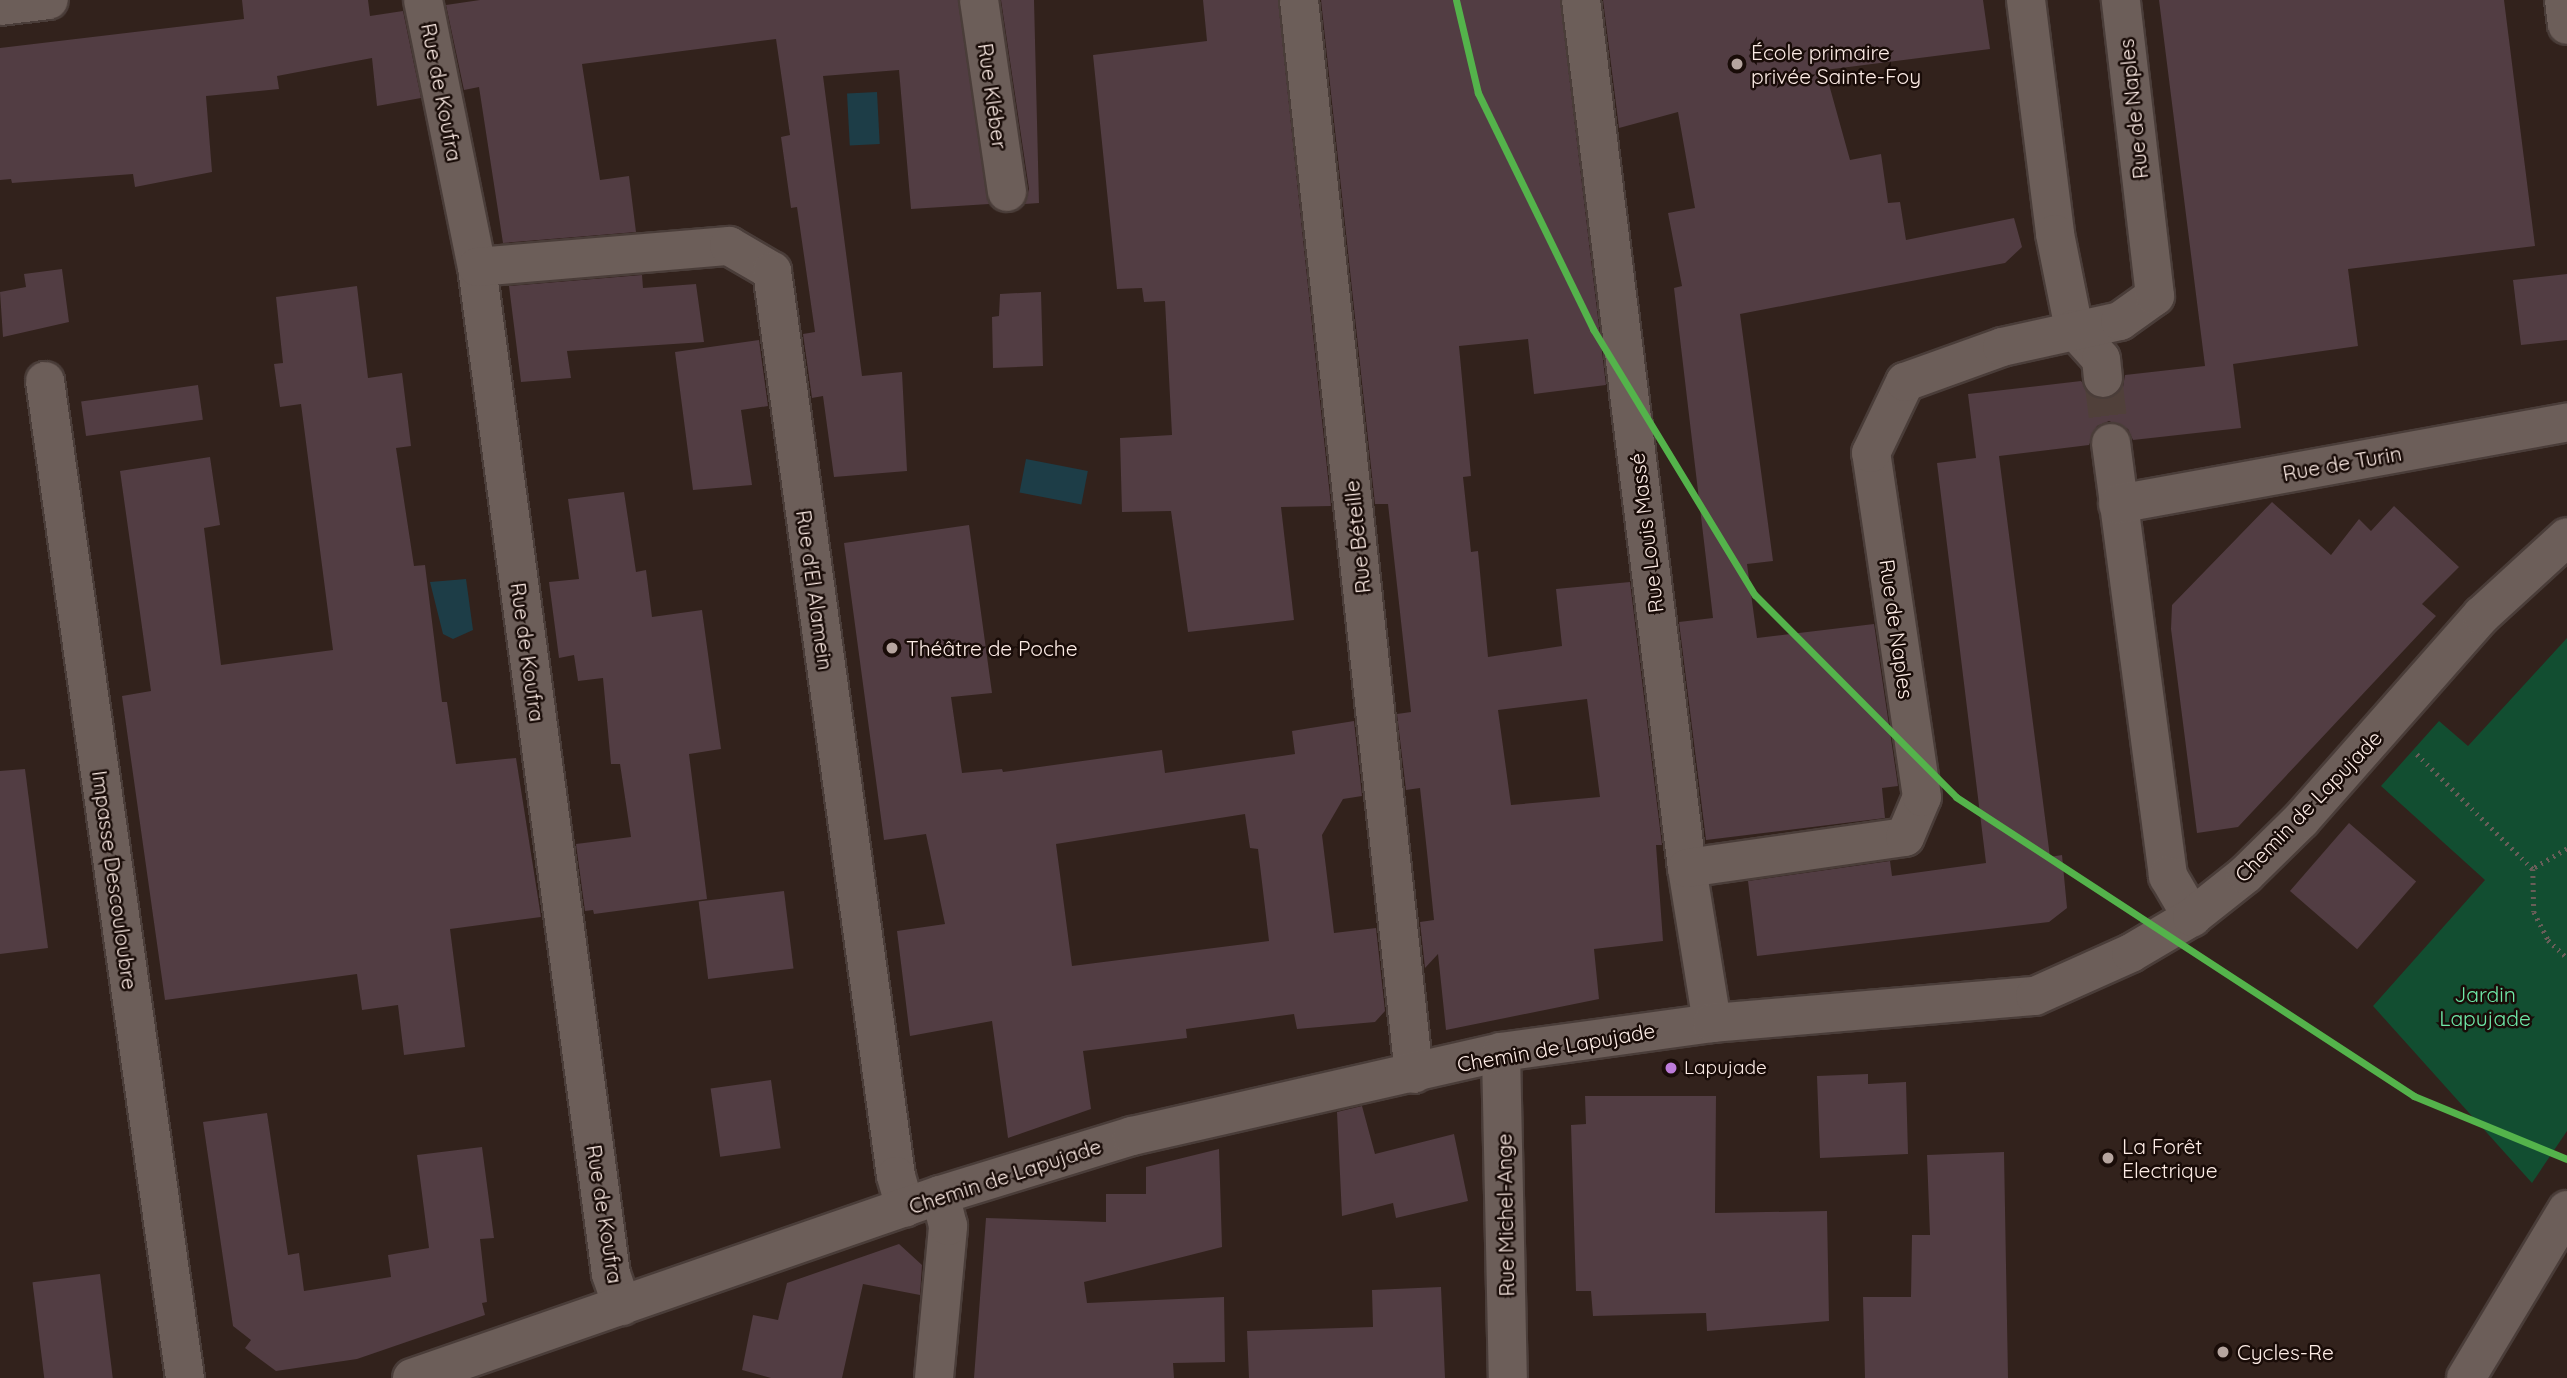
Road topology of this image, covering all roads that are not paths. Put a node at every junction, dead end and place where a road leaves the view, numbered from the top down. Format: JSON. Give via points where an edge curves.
{"nodes":[{"id":1,"x":49,"y":0,"type":"edge"},
{"id":2,"x":424,"y":0,"type":"edge"},
{"id":3,"x":979,"y":0,"type":"edge"},
{"id":4,"x":1299,"y":0,"type":"edge"},
{"id":5,"x":1581,"y":0,"type":"edge"},
{"id":6,"x":2026,"y":0,"type":"edge"},
{"id":7,"x":2121,"y":0,"type":"edge"},
{"id":8,"x":2564,"y":0,"type":"edge"},
{"id":9,"x":0,"y":6,"type":"edge"},
{"id":10,"x":2567,"y":25,"type":"edge"},
{"id":11,"x":1007,"y":192,"type":"dead end"},
{"id":12,"x":477,"y":267,"type":"junction"},
{"id":13,"x":2074,"y":329,"type":"junction"},
{"id":14,"x":2103,"y":378,"type":"tunnel mouth"},
{"id":15,"x":45,"y":381,"type":"dead end"},
{"id":16,"x":2567,"y":422,"type":"edge"},
{"id":17,"x":2111,"y":443,"type":"tunnel mouth"},
{"id":18,"x":2118,"y":504,"type":"junction"},
{"id":19,"x":2567,"y":537,"type":"edge"},
{"id":20,"x":1687,"y":868,"type":"junction"},
{"id":21,"x":2192,"y":917,"type":"junction"},
{"id":22,"x":1712,"y":1023,"type":"junction"},
{"id":23,"x":1501,"y":1052,"type":"junction"},
{"id":24,"x":1415,"y":1074,"type":"junction"},
{"id":25,"x":940,"y":1195,"type":"junction"},
{"id":26,"x":905,"y":1208,"type":"junction"},
{"id":27,"x":2567,"y":1210,"type":"edge"},
{"id":28,"x":622,"y":1306,"type":"junction"},
{"id":29,"x":426,"y":1376,"type":"edge"},
{"id":30,"x":185,"y":1378,"type":"edge"},
{"id":31,"x":934,"y":1378,"type":"edge"},
{"id":32,"x":1508,"y":1378,"type":"edge"},
{"id":33,"x":2466,"y":1378,"type":"edge"}],
"edges":[{"from":1,"to":9,"type":"street"},
{"from":2,"to":12,"type":"street","name":"Rue de Koufra"},
{"from":3,"to":11,"type":"street","name":"Rue Kléber"},
{"from":4,"to":24,"type":"street","name":"Rue Béteille"},
{"from":5,"to":20,"type":"street","name":"Rue Louis Massé"},
{"from":6,"to":13,"type":"street","via":[[2055,234]]},
{"from":7,"to":13,"type":"street","name":"Rue de Naples","via":[[2155,296],[2120,321]]},
{"from":8,"to":10,"type":"street"},
{"from":12,"to":26,"type":"street","name":"Rue d'El Alamein","via":[[729,246],[772,271],[896,1177]]},
{"from":12,"to":28,"type":"street","name":"Rue de Koufra","via":[[611,1274]]},
{"from":13,"to":14,"type":"street","via":[[2101,359]]},
{"from":13,"to":20,"type":"street","name":"Rue de Naples","via":[[2002,348],[1905,383],[1871,453],[1922,797],[1905,837]]},
{"from":15,"to":30,"type":"street","name":"Impasse Descouloubre"},
{"from":16,"to":18,"type":"street","name":"Rue de Turin"},
{"from":17,"to":18,"type":"street"},
{"from":18,"to":21,"type":"street","via":[[2168,876]]},
{"from":19,"to":21,"type":"street","name":"Chemin de Lapujade","via":[[2483,615],[2246,874]]},
{"from":20,"to":22,"type":"street","name":"Rue Louis Massé"},
{"from":21,"to":22,"type":"street","name":"Chemin de Lapujade","via":[[2131,953],[2035,996]]},
{"from":22,"to":23,"type":"street","name":"Chemin de Lapujade"},
{"from":23,"to":24,"type":"street","name":"Chemin de Lapujade"},
{"from":23,"to":32,"type":"street","name":"Rue Michel-Ange"},
{"from":24,"to":25,"type":"street","name":"Chemin de Lapujade","via":[[1132,1136]]},
{"from":25,"to":26,"type":"street","name":"Chemin de Lapujade"},
{"from":25,"to":31,"type":"street","via":[[948,1226]]},
{"from":26,"to":28,"type":"street","name":"Chemin de Lapujade"},
{"from":27,"to":33,"type":"street"},
{"from":28,"to":29,"type":"street","name":"Chemin de Lapujade"}]}
